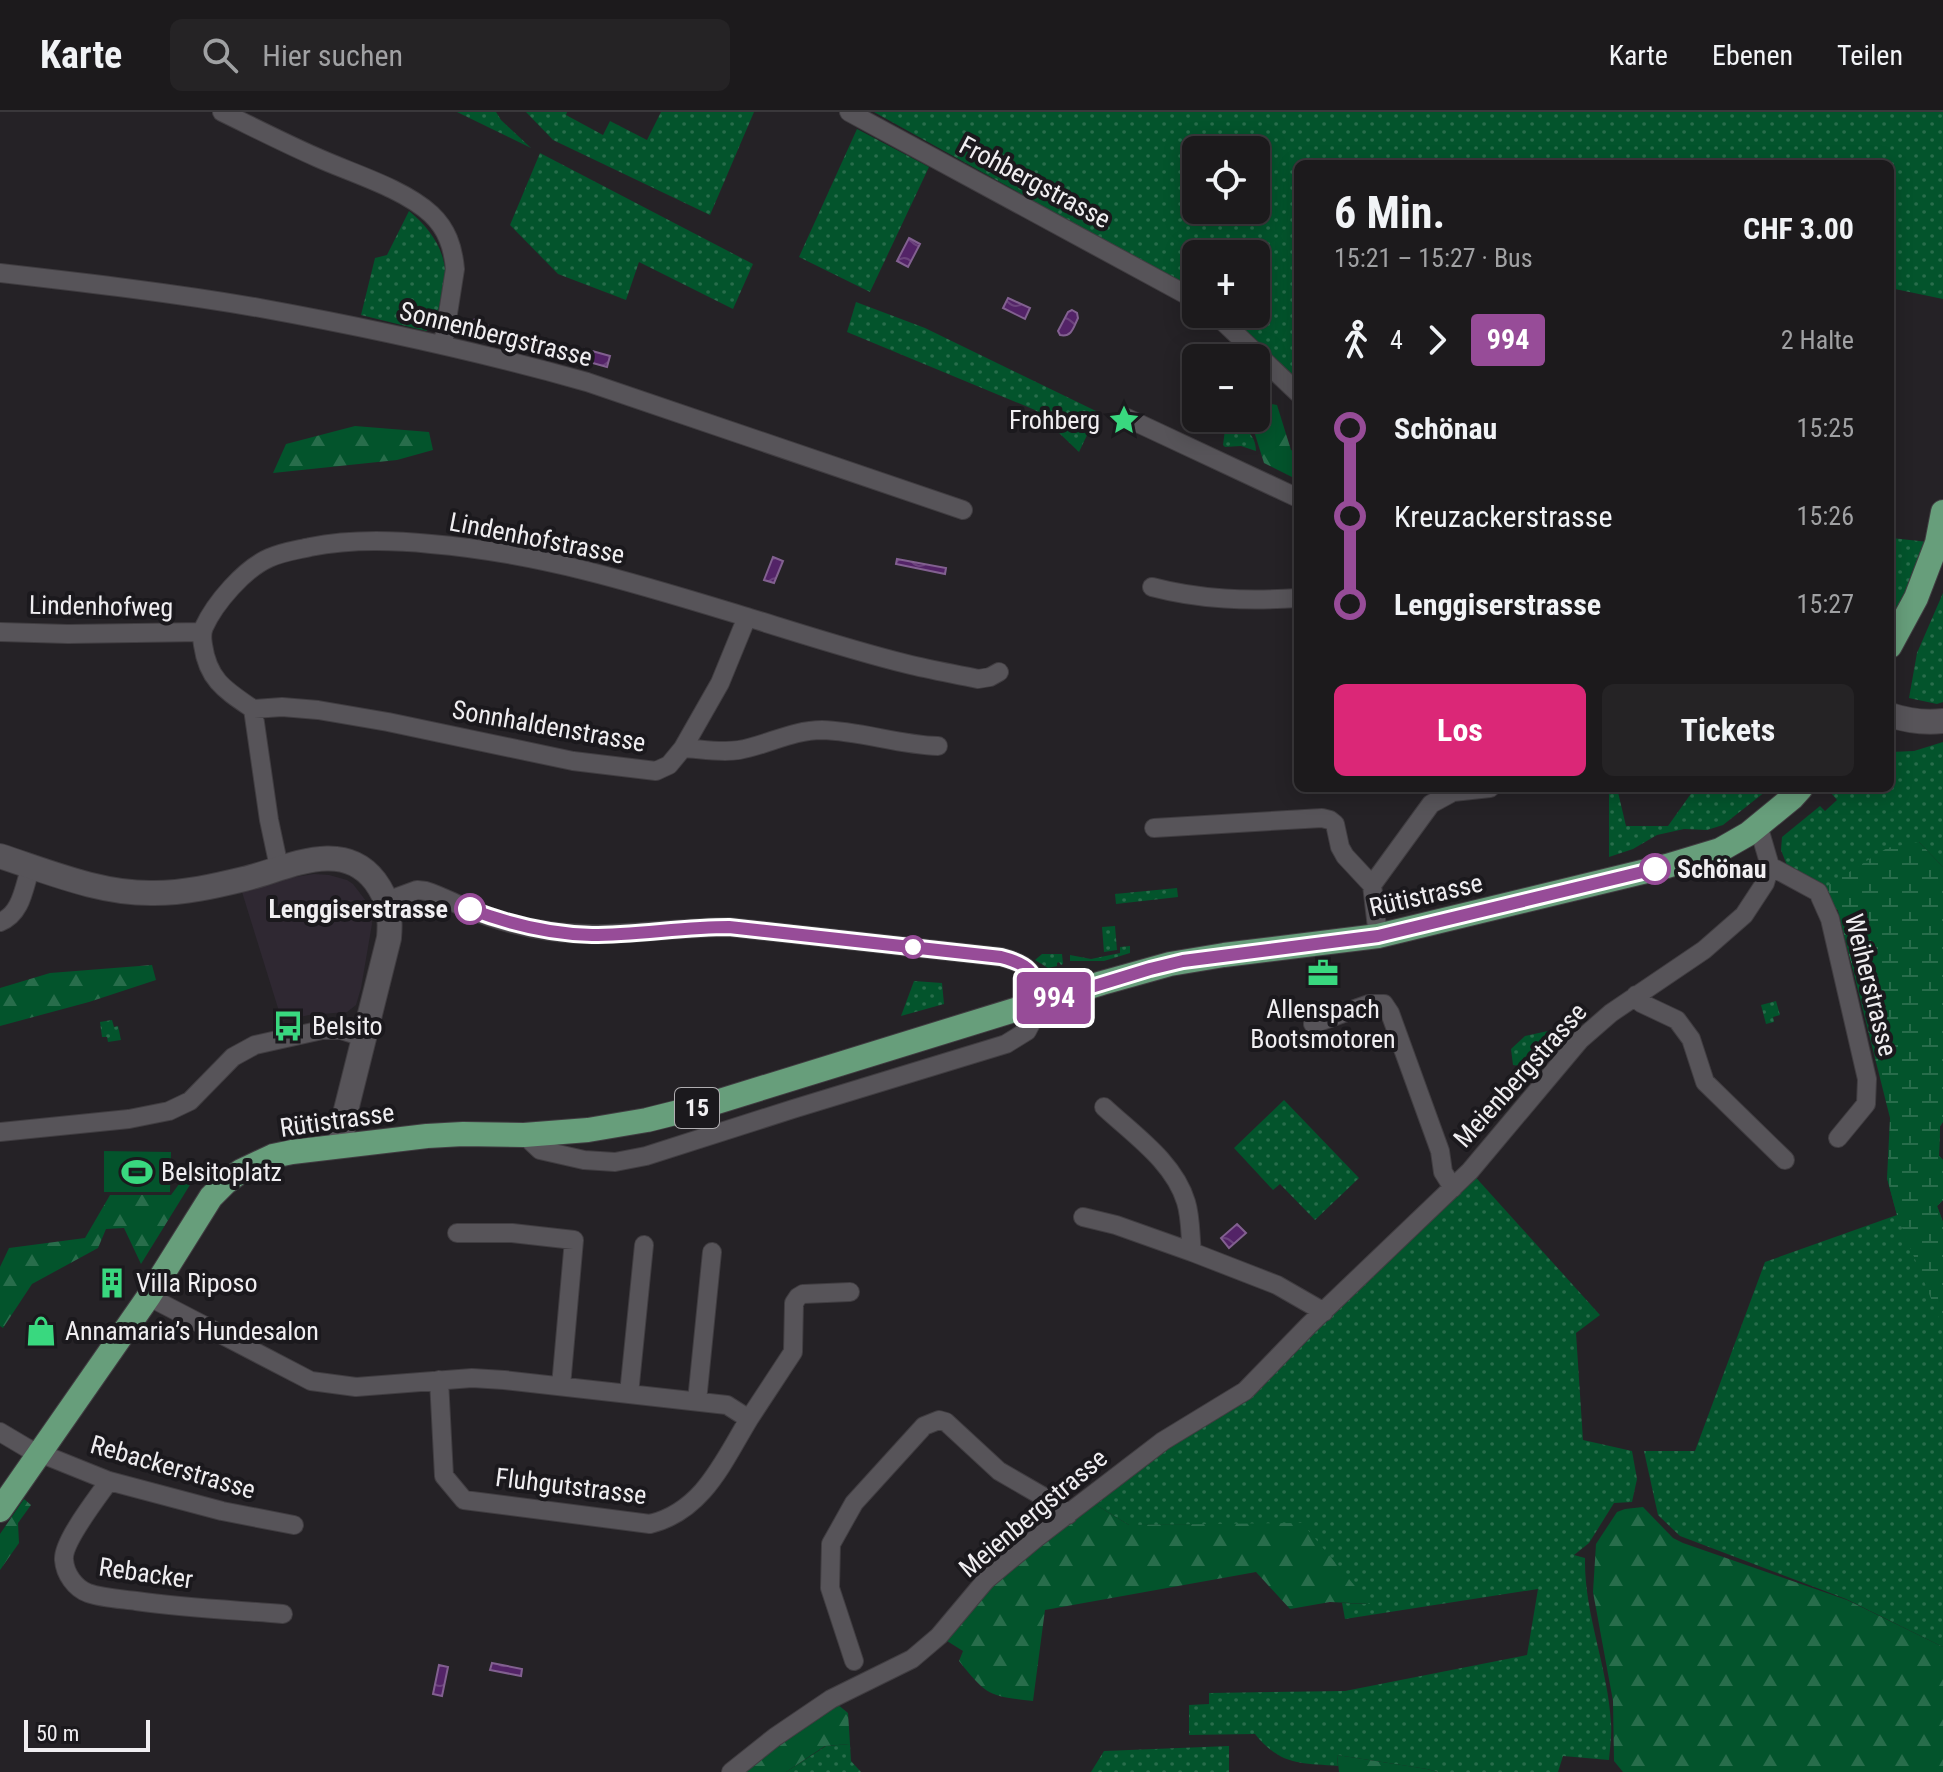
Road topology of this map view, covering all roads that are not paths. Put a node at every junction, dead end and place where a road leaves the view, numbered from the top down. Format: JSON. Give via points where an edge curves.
{"nodes":[{"id":1,"x":222,"y":112,"type":"edge"},
{"id":2,"x":849,"y":112,"type":"edge"},
{"id":3,"x":0,"y":273,"type":"edge"},
{"id":4,"x":1182,"y":292,"type":"edge"},
{"id":5,"x":1230,"y":328,"type":"edge"},
{"id":6,"x":443,"y":345,"type":"junction"},
{"id":7,"x":1294,"y":389,"type":"edge"},
{"id":8,"x":1127,"y":418,"type":"dead end"},
{"id":9,"x":1294,"y":496,"type":"edge"},
{"id":10,"x":963,"y":510,"type":"dead end"},
{"id":11,"x":1943,"y":512,"type":"edge"},
{"id":12,"x":1152,"y":587,"type":"dead end"},
{"id":13,"x":1294,"y":598,"type":"edge"},
{"id":14,"x":747,"y":617,"type":"junction"},
{"id":15,"x":0,"y":632,"type":"edge"},
{"id":16,"x":202,"y":632,"type":"junction"},
{"id":17,"x":1894,"y":639,"type":"edge"},
{"id":18,"x":999,"y":672,"type":"dead end"},
{"id":19,"x":253,"y":709,"type":"junction"},
{"id":20,"x":1894,"y":716,"type":"edge"},
{"id":21,"x":1943,"y":721,"type":"edge"},
{"id":22,"x":938,"y":746,"type":"dead end"},
{"id":23,"x":683,"y":748,"type":"junction"},
{"id":24,"x":1453,"y":792,"type":"edge"},
{"id":25,"x":1797,"y":792,"type":"edge"},
{"id":26,"x":1758,"y":825,"type":"junction"},
{"id":27,"x":1154,"y":828,"type":"dead end"},
{"id":28,"x":0,"y":856,"type":"edge"},
{"id":29,"x":31,"y":866,"type":"junction"},
{"id":30,"x":1770,"y":866,"type":"junction"},
{"id":31,"x":279,"y":867,"type":"junction"},
{"id":32,"x":1372,"y":885,"type":"junction"},
{"id":33,"x":387,"y":901,"type":"junction"},
{"id":34,"x":0,"y":922,"type":"edge"},
{"id":35,"x":1378,"y":936,"type":"junction"},
{"id":36,"x":1636,"y":995,"type":"junction"},
{"id":37,"x":1042,"y":1002,"type":"junction"},
{"id":38,"x":1313,"y":1024,"type":"dead end"},
{"id":39,"x":363,"y":1037,"type":"junction"},
{"id":40,"x":1104,"y":1107,"type":"dead end"},
{"id":41,"x":0,"y":1132,"type":"edge"},
{"id":42,"x":524,"y":1135,"type":"junction"},
{"id":43,"x":1838,"y":1138,"type":"dead end"},
{"id":44,"x":340,"y":1146,"type":"junction"},
{"id":45,"x":1785,"y":1160,"type":"dead end"},
{"id":46,"x":1453,"y":1188,"type":"junction"},
{"id":47,"x":1083,"y":1217,"type":"dead end"},
{"id":48,"x":457,"y":1233,"type":"dead end"},
{"id":49,"x":644,"y":1245,"type":"dead end"},
{"id":50,"x":712,"y":1252,"type":"dead end"},
{"id":51,"x":1192,"y":1252,"type":"junction"},
{"id":52,"x":850,"y":1292,"type":"dead end"},
{"id":53,"x":149,"y":1296,"type":"junction"},
{"id":54,"x":1324,"y":1312,"type":"junction"},
{"id":55,"x":439,"y":1380,"type":"junction"},
{"id":56,"x":561,"y":1386,"type":"junction"},
{"id":57,"x":629,"y":1394,"type":"junction"},
{"id":58,"x":697,"y":1401,"type":"junction"},
{"id":59,"x":749,"y":1419,"type":"junction"},
{"id":60,"x":0,"y":1432,"type":"edge"},
{"id":61,"x":39,"y":1453,"type":"junction"},
{"id":62,"x":109,"y":1481,"type":"junction"},
{"id":63,"x":0,"y":1510,"type":"edge"},
{"id":64,"x":1068,"y":1515,"type":"junction"},
{"id":65,"x":294,"y":1525,"type":"dead end"},
{"id":66,"x":283,"y":1614,"type":"dead end"},
{"id":67,"x":854,"y":1661,"type":"dead end"},
{"id":68,"x":731,"y":1772,"type":"edge"}],
"edges":[{"from":1,"to":6,"type":"street","via":[[430,213],[443,227],[454,257]]},
{"from":2,"to":4,"type":"street","name":"Frohbergstrasse"},
{"from":3,"to":6,"type":"street","name":"Sonnenbergstrasse","via":[[260,308]]},
{"from":5,"to":7,"type":"street"},
{"from":6,"to":10,"type":"street","name":"Sonnenbergstrasse","via":[[587,382]]},
{"from":8,"to":9,"type":"street"},
{"from":11,"to":17,"type":"main road","via":[[1916,598]]},
{"from":12,"to":13,"type":"street","via":[[1192,597]]},
{"from":14,"to":16,"type":"street","name":"Lindenhofstrasse","via":[[538,559],[416,542],[355,541],[291,552],[258,564],[210,614]]},
{"from":14,"to":18,"type":"street","name":"Lindenhofstrasse","via":[[907,664],[978,679]]},
{"from":14,"to":23,"type":"street","name":"Sonnhaldenstrasse","via":[[720,683]]},
{"from":15,"to":16,"type":"street","name":"Lindenhofweg"},
{"from":16,"to":19,"type":"street","via":[[209,669],[225,690]]},
{"from":19,"to":23,"type":"street","name":"Sonnhaldenstrasse","via":[[318,710],[626,769],[664,769]]},
{"from":19,"to":31,"type":"street"},
{"from":20,"to":21,"type":"street"},
{"from":22,"to":23,"type":"street","via":[[824,730],[734,751]]},
{"from":24,"to":32,"type":"street","via":[[1431,804]]},
{"from":25,"to":26,"type":"main road","name":"Rütistrasse","number":"15"},
{"from":26,"to":30,"type":"street"},
{"from":26,"to":35,"type":"main road","name":"Rütistrasse","number":"15","via":[[1720,850],[1667,866]]},
{"from":27,"to":32,"type":"street","via":[[1330,820],[1345,856]]},
{"from":28,"to":29,"type":"street"},
{"from":29,"to":31,"type":"street","via":[[77,881],[153,893],[198,889]]},
{"from":29,"to":34,"type":"street","via":[[20,903]]},
{"from":30,"to":36,"type":"street","name":"Meienbergstrasse","via":[[1744,915],[1704,950]]},
{"from":30,"to":43,"type":"street","name":"Weiherstrasse","via":[[1818,892],[1830,919],[1867,1079],[1866,1104]]},
{"from":31,"to":33,"type":"street","via":[[331,858],[352,863],[371,876]]},
{"from":32,"to":35,"type":"street"},
{"from":33,"to":37,"type":"street","via":[[426,891],[489,917],[567,933],[729,927],[1001,957],[1025,965]]},
{"from":33,"to":39,"type":"street","via":[[387,947]]},
{"from":35,"to":37,"type":"main road","name":"Rütistrasse","number":"15","via":[[1183,961]]},
{"from":36,"to":45,"type":"street","via":[[1641,1003],[1677,1020],[1691,1039],[1705,1082]]},
{"from":36,"to":46,"type":"street","name":"Meienbergstrasse","via":[[1580,1040]]},
{"from":37,"to":42,"type":"main road","name":"Rütistrasse","number":"15","via":[[707,1105],[588,1130]]},
{"from":37,"to":42,"type":"street","name":"Rütistrasse","via":[[1027,1031],[1006,1044],[646,1156],[584,1160],[540,1150]]},
{"from":38,"to":46,"type":"street","name":"Meienbergstrasse","via":[[1369,1004],[1384,1004]]},
{"from":39,"to":41,"type":"street","via":[[322,1030],[255,1045],[233,1057],[190,1101],[169,1111]]},
{"from":39,"to":44,"type":"street"},
{"from":40,"to":51,"type":"street","via":[[1172,1173],[1185,1200]]},
{"from":42,"to":44,"type":"main road","name":"Rütistrasse","number":"15","via":[[451,1134]]},
{"from":44,"to":53,"type":"main road","name":"Rütistrasse","number":"15","via":[[273,1156],[225,1183]]},
{"from":46,"to":54,"type":"street","name":"Meienbergstrasse"},
{"from":47,"to":51,"type":"street"},
{"from":48,"to":56,"type":"street","via":[[574,1240]]},
{"from":49,"to":57,"type":"street"},
{"from":50,"to":58,"type":"street"},
{"from":51,"to":54,"type":"street","via":[[1277,1285]]},
{"from":52,"to":59,"type":"street","name":"Fluhgutstrasse","via":[[798,1297],[793,1352]]},
{"from":53,"to":55,"type":"street","via":[[311,1381],[356,1387]]},
{"from":53,"to":61,"type":"main road","name":"Rütistrasse","number":"15"},
{"from":54,"to":64,"type":"street","name":"Meienbergstrasse","via":[[1245,1391],[1163,1441]]},
{"from":55,"to":56,"type":"street"},
{"from":55,"to":59,"type":"street","name":"Fluhgutstrasse","via":[[444,1476],[464,1500],[650,1524],[677,1515],[707,1487]]},
{"from":56,"to":57,"type":"street"},
{"from":57,"to":58,"type":"street"},
{"from":58,"to":59,"type":"street","via":[[727,1405]]},
{"from":60,"to":61,"type":"street","name":"Rebackerstrasse"},
{"from":61,"to":62,"type":"street","name":"Rebackerstrasse"},
{"from":61,"to":63,"type":"main road","name":"Rütistrasse","number":"15"},
{"from":62,"to":65,"type":"street","name":"Rebackerstrasse"},
{"from":62,"to":66,"type":"street","name":"Rebacker","via":[[64,1551],[74,1584],[101,1596]]},
{"from":64,"to":67,"type":"street","via":[[999,1471],[951,1425],[939,1420],[924,1426],[854,1503],[831,1544],[830,1588]]},
{"from":64,"to":68,"type":"street","name":"Meienbergstrasse","via":[[986,1580],[912,1659],[831,1699]]}]}
